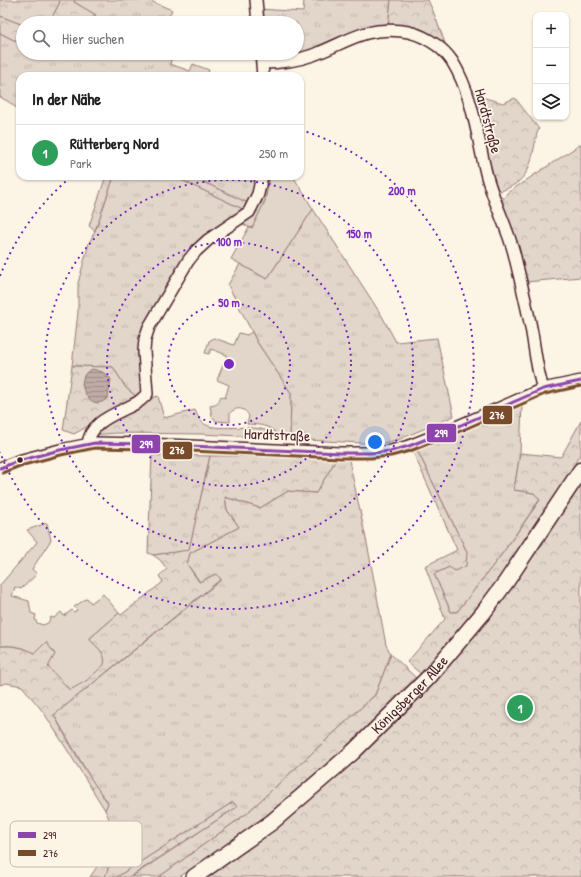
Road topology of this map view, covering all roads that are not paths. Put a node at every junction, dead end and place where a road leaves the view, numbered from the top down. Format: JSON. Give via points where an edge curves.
{"nodes":[{"id":1,"x":256,"y":0,"type":"edge"},
{"id":2,"x":257,"y":16,"type":"edge"},
{"id":3,"x":304,"y":58,"type":"edge"},
{"id":4,"x":262,"y":60,"type":"edge"},
{"id":5,"x":270,"y":60,"type":"edge"},
{"id":6,"x":296,"y":60,"type":"edge"},
{"id":7,"x":263,"y":72,"type":"edge"},
{"id":8,"x":261,"y":180,"type":"edge"},
{"id":9,"x":581,"y":381,"type":"edge"},
{"id":10,"x":543,"y":389,"type":"junction"},
{"id":11,"x":88,"y":445,"type":"junction"},
{"id":12,"x":0,"y":468,"type":"edge"},
{"id":13,"x":581,"y":470,"type":"edge"},
{"id":14,"x":194,"y":877,"type":"edge"}],
"edges":[{"from":1,"to":2,"type":"street"},
{"from":3,"to":10,"type":"street","name":"Hardtstraße","via":[[358,35],[380,30],[405,31],[421,36],[440,48],[451,60],[462,81],[474,119],[486,174],[513,251]]},
{"from":4,"to":7,"type":"street"},
{"from":5,"to":6,"type":"street","name":"Hardtstraße","via":[[282,63]]},
{"from":8,"to":11,"type":"street","via":[[258,194],[249,212],[196,251],[149,327],[144,352],[147,394],[139,402],[94,428],[88,437]]},
{"from":9,"to":10,"type":"street","name":"Hardtstraße"},
{"from":10,"to":11,"type":"street","name":"Hardtstraße","via":[[454,428],[391,451],[340,453],[147,444]]},
{"from":11,"to":12,"type":"street","name":"Hardtstraße","via":[[60,450]]},
{"from":13,"to":14,"type":"main road","name":"Königsberger Allee","via":[[506,582],[429,677],[353,752],[272,822]]}]}
